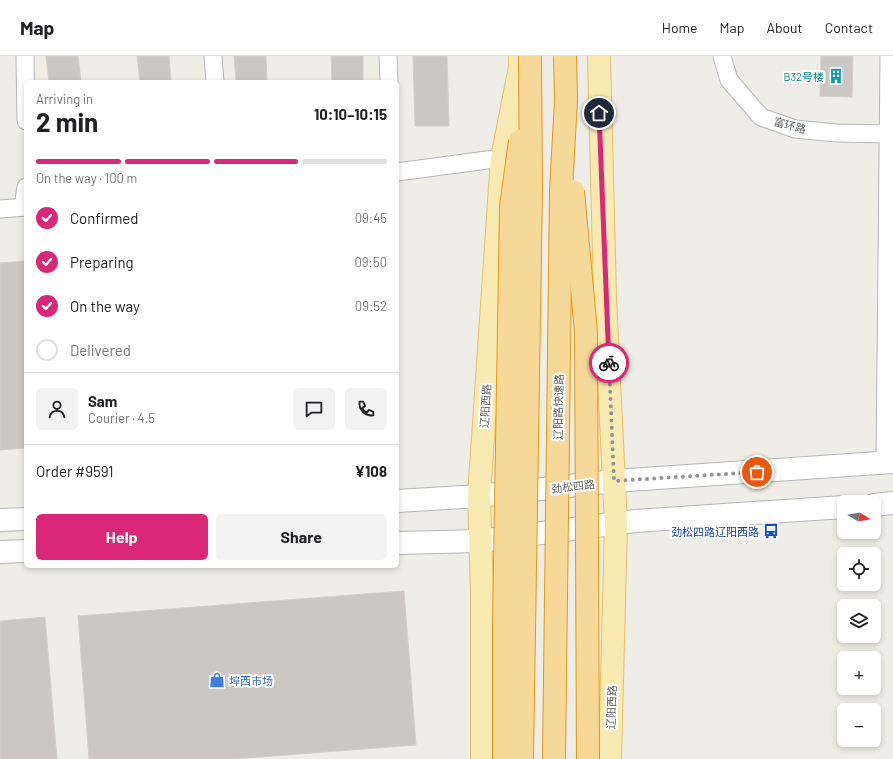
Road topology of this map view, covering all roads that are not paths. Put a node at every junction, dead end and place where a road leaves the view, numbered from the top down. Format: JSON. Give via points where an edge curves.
{"nodes":[{"id":1,"x":25,"y":56,"type":"edge"},
{"id":2,"x":213,"y":56,"type":"edge"},
{"id":3,"x":388,"y":56,"type":"edge"},
{"id":4,"x":565,"y":56,"type":"edge"},
{"id":5,"x":599,"y":56,"type":"edge"},
{"id":6,"x":722,"y":56,"type":"edge"},
{"id":7,"x":889,"y":56,"type":"edge"},
{"id":8,"x":527,"y":62,"type":"edge"},
{"id":9,"x":25,"y":80,"type":"edge"},
{"id":10,"x":215,"y":80,"type":"edge"},
{"id":11,"x":389,"y":80,"type":"edge"},
{"id":12,"x":566,"y":100,"type":"junction"},
{"id":13,"x":890,"y":134,"type":"edge"},
{"id":14,"x":502,"y":158,"type":"junction"},
{"id":15,"x":399,"y":172,"type":"edge"},
{"id":16,"x":24,"y":207,"type":"edge"},
{"id":17,"x":0,"y":209,"type":"edge"},
{"id":18,"x":889,"y":463,"type":"edge"},
{"id":19,"x":614,"y":481,"type":"junction"},
{"id":20,"x":479,"y":496,"type":"junction"},
{"id":21,"x":399,"y":501,"type":"edge"},
{"id":22,"x":893,"y":504,"type":"edge"},
{"id":23,"x":881,"y":505,"type":"edge"},
{"id":24,"x":837,"y":508,"type":"edge"},
{"id":25,"x":24,"y":519,"type":"edge"},
{"id":26,"x":0,"y":520,"type":"edge"},
{"id":27,"x":616,"y":524,"type":"junction"},
{"id":28,"x":480,"y":541,"type":"junction"},
{"id":29,"x":399,"y":543,"type":"edge"},
{"id":30,"x":24,"y":551,"type":"edge"},
{"id":31,"x":0,"y":552,"type":"edge"},
{"id":32,"x":482,"y":759,"type":"edge"},
{"id":33,"x":504,"y":759,"type":"edge"},
{"id":34,"x":522,"y":759,"type":"edge"},
{"id":35,"x":554,"y":759,"type":"edge"},
{"id":36,"x":588,"y":759,"type":"edge"},
{"id":37,"x":610,"y":759,"type":"edge"}],
"edges":[{"from":1,"to":9,"type":"street"},
{"from":2,"to":10,"type":"street"},
{"from":3,"to":11,"type":"street"},
{"from":4,"to":12,"type":"highway","name":"辽阳路快速路","bridge":true},
{"from":5,"to":19,"type":"main road","name":"辽阳西路","via":[[605,298]]},
{"from":6,"to":13,"type":"street","name":"富环路","via":[[729,80],[761,116],[795,129]]},
{"from":7,"to":13,"type":"street"},
{"from":8,"to":14,"type":"main road","name":"辽阳西路","via":[[520,67]]},
{"from":8,"to":33,"type":"highway","bridge":true,"via":[[511,207]]},
{"from":8,"to":34,"type":"highway","bridge":true,"via":[[531,188]]},
{"from":12,"to":35,"type":"highway","name":"辽阳路快速路","bridge":true,"via":[[561,190]]},
{"from":12,"to":36,"type":"highway","bridge":true,"via":[[586,332]]},
{"from":13,"to":18,"type":"street"},
{"from":14,"to":15,"type":"street"},
{"from":14,"to":20,"type":"main road","name":"辽阳西路"},
{"from":16,"to":17,"type":"street"},
{"from":18,"to":19,"type":"street","name":"劲松四路"},
{"from":19,"to":20,"type":"street","name":"劲松四路"},
{"from":19,"to":27,"type":"main road","name":"辽阳西路"},
{"from":20,"to":21,"type":"street","name":"劲松四路"},
{"from":20,"to":28,"type":"main road","name":"辽阳西路"},
{"from":22,"to":23,"type":"street"},
{"from":24,"to":27,"type":"street"},
{"from":25,"to":26,"type":"street"},
{"from":27,"to":28,"type":"street"},
{"from":27,"to":37,"type":"main road","name":"辽阳西路"},
{"from":28,"to":29,"type":"street"},
{"from":28,"to":32,"type":"main road","name":"辽阳西路"},
{"from":30,"to":31,"type":"street"}]}
